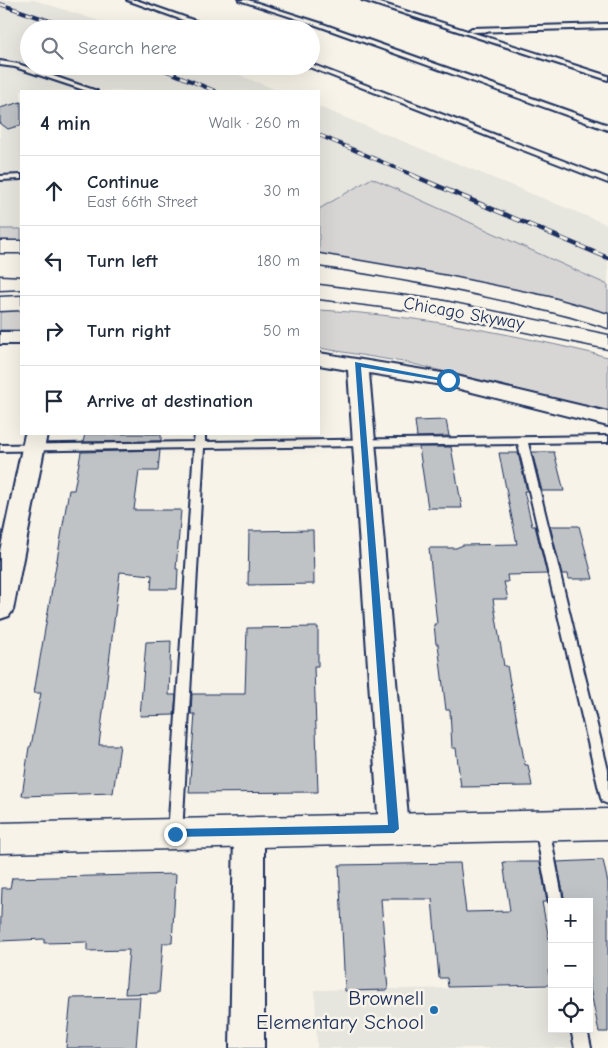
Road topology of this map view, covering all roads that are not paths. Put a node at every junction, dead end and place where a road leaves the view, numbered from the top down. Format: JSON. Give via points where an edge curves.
{"nodes":[{"id":1,"x":130,"y":0,"type":"edge"},
{"id":2,"x":242,"y":0,"type":"edge"},
{"id":3,"x":365,"y":0,"type":"edge"},
{"id":4,"x":189,"y":20,"type":"edge"},
{"id":5,"x":305,"y":20,"type":"edge"},
{"id":6,"x":320,"y":25,"type":"edge"},
{"id":7,"x":608,"y":26,"type":"edge"},
{"id":8,"x":463,"y":30,"type":"junction"},
{"id":9,"x":0,"y":63,"type":"edge"},
{"id":10,"x":20,"y":66,"type":"edge"},
{"id":11,"x":320,"y":69,"type":"edge"},
{"id":12,"x":46,"y":75,"type":"edge"},
{"id":13,"x":608,"y":76,"type":"edge"},
{"id":14,"x":90,"y":90,"type":"edge"},
{"id":15,"x":608,"y":128,"type":"edge"},
{"id":16,"x":20,"y":176,"type":"edge"},
{"id":17,"x":0,"y":178,"type":"edge"},
{"id":18,"x":608,"y":181,"type":"edge"},
{"id":19,"x":0,"y":247,"type":"edge"},
{"id":20,"x":20,"y":247,"type":"edge"},
{"id":21,"x":320,"y":260,"type":"edge"},
{"id":22,"x":0,"y":270,"type":"edge"},
{"id":23,"x":20,"y":270,"type":"edge"},
{"id":24,"x":320,"y":278,"type":"edge"},
{"id":25,"x":0,"y":283,"type":"edge"},
{"id":26,"x":20,"y":283,"type":"edge"},
{"id":27,"x":320,"y":292,"type":"edge"},
{"id":28,"x":20,"y":303,"type":"edge"},
{"id":29,"x":0,"y":304,"type":"edge"},
{"id":30,"x":320,"y":304,"type":"edge"},
{"id":31,"x":607,"y":333,"type":"edge"},
{"id":32,"x":0,"y":338,"type":"edge"},
{"id":33,"x":20,"y":338,"type":"edge"},
{"id":34,"x":320,"y":358,"type":"edge"},
{"id":35,"x":358,"y":364,"type":"junction"},
{"id":36,"x":608,"y":419,"type":"edge"},
{"id":37,"x":200,"y":439,"type":"edge"},
{"id":38,"x":608,"y":439,"type":"edge"},
{"id":39,"x":522,"y":440,"type":"junction"},
{"id":40,"x":34,"y":441,"type":"edge"},
{"id":41,"x":363,"y":443,"type":"junction"},
{"id":42,"x":0,"y":448,"type":"edge"},
{"id":43,"x":0,"y":610,"type":"edge"},
{"id":44,"x":608,"y":798,"type":"edge"},
{"id":45,"x":608,"y":824,"type":"edge"},
{"id":46,"x":542,"y":826,"type":"junction"},
{"id":47,"x":394,"y":829,"type":"junction"},
{"id":48,"x":249,"y":832,"type":"junction"},
{"id":49,"x":175,"y":834,"type":"junction"},
{"id":50,"x":0,"y":838,"type":"edge"},
{"id":51,"x":555,"y":898,"type":"edge"},
{"id":52,"x":580,"y":1033,"type":"edge"},
{"id":53,"x":247,"y":1048,"type":"edge"},
{"id":54,"x":583,"y":1048,"type":"edge"}],
"edges":[{"from":1,"to":4,"type":"lane"},
{"from":2,"to":5,"type":"lane"},
{"from":3,"to":8,"type":"lane"},
{"from":6,"to":15,"type":"lane"},
{"from":7,"to":8,"type":"lane"},
{"from":8,"to":13,"type":"lane"},
{"from":9,"to":10,"type":"lane"},
{"from":11,"to":18,"type":"lane"},
{"from":12,"to":14,"type":"lane"},
{"from":16,"to":17,"type":"lane"},
{"from":19,"to":20,"type":"main road"},
{"from":21,"to":31,"type":"main road","via":[[400,273],[563,307]]},
{"from":22,"to":23,"type":"main road"},
{"from":24,"to":31,"type":"main road","name":"Chicago Skyway","via":[[462,297]]},
{"from":25,"to":26,"type":"main road"},
{"from":27,"to":31,"type":"main road","name":"Chicago Skyway"},
{"from":28,"to":29,"type":"main road"},
{"from":30,"to":31,"type":"main road","via":[[422,315],[535,335]]},
{"from":32,"to":33,"type":"street"},
{"from":34,"to":35,"type":"street"},
{"from":35,"to":36,"type":"street","via":[[448,380]]},
{"from":35,"to":41,"type":"street"},
{"from":37,"to":40,"type":"lane"},
{"from":37,"to":41,"type":"lane"},
{"from":37,"to":49,"type":"lane"},
{"from":38,"to":39,"type":"lane"},
{"from":39,"to":41,"type":"lane"},
{"from":39,"to":44,"type":"lane"},
{"from":40,"to":42,"type":"lane"},
{"from":40,"to":43,"type":"street"},
{"from":41,"to":47,"type":"street"},
{"from":45,"to":46,"type":"main road"},
{"from":46,"to":47,"type":"main road"},
{"from":46,"to":51,"type":"lane"},
{"from":47,"to":48,"type":"main road"},
{"from":48,"to":49,"type":"main road"},
{"from":48,"to":53,"type":"street"},
{"from":49,"to":50,"type":"main road"},
{"from":52,"to":54,"type":"lane"}]}
